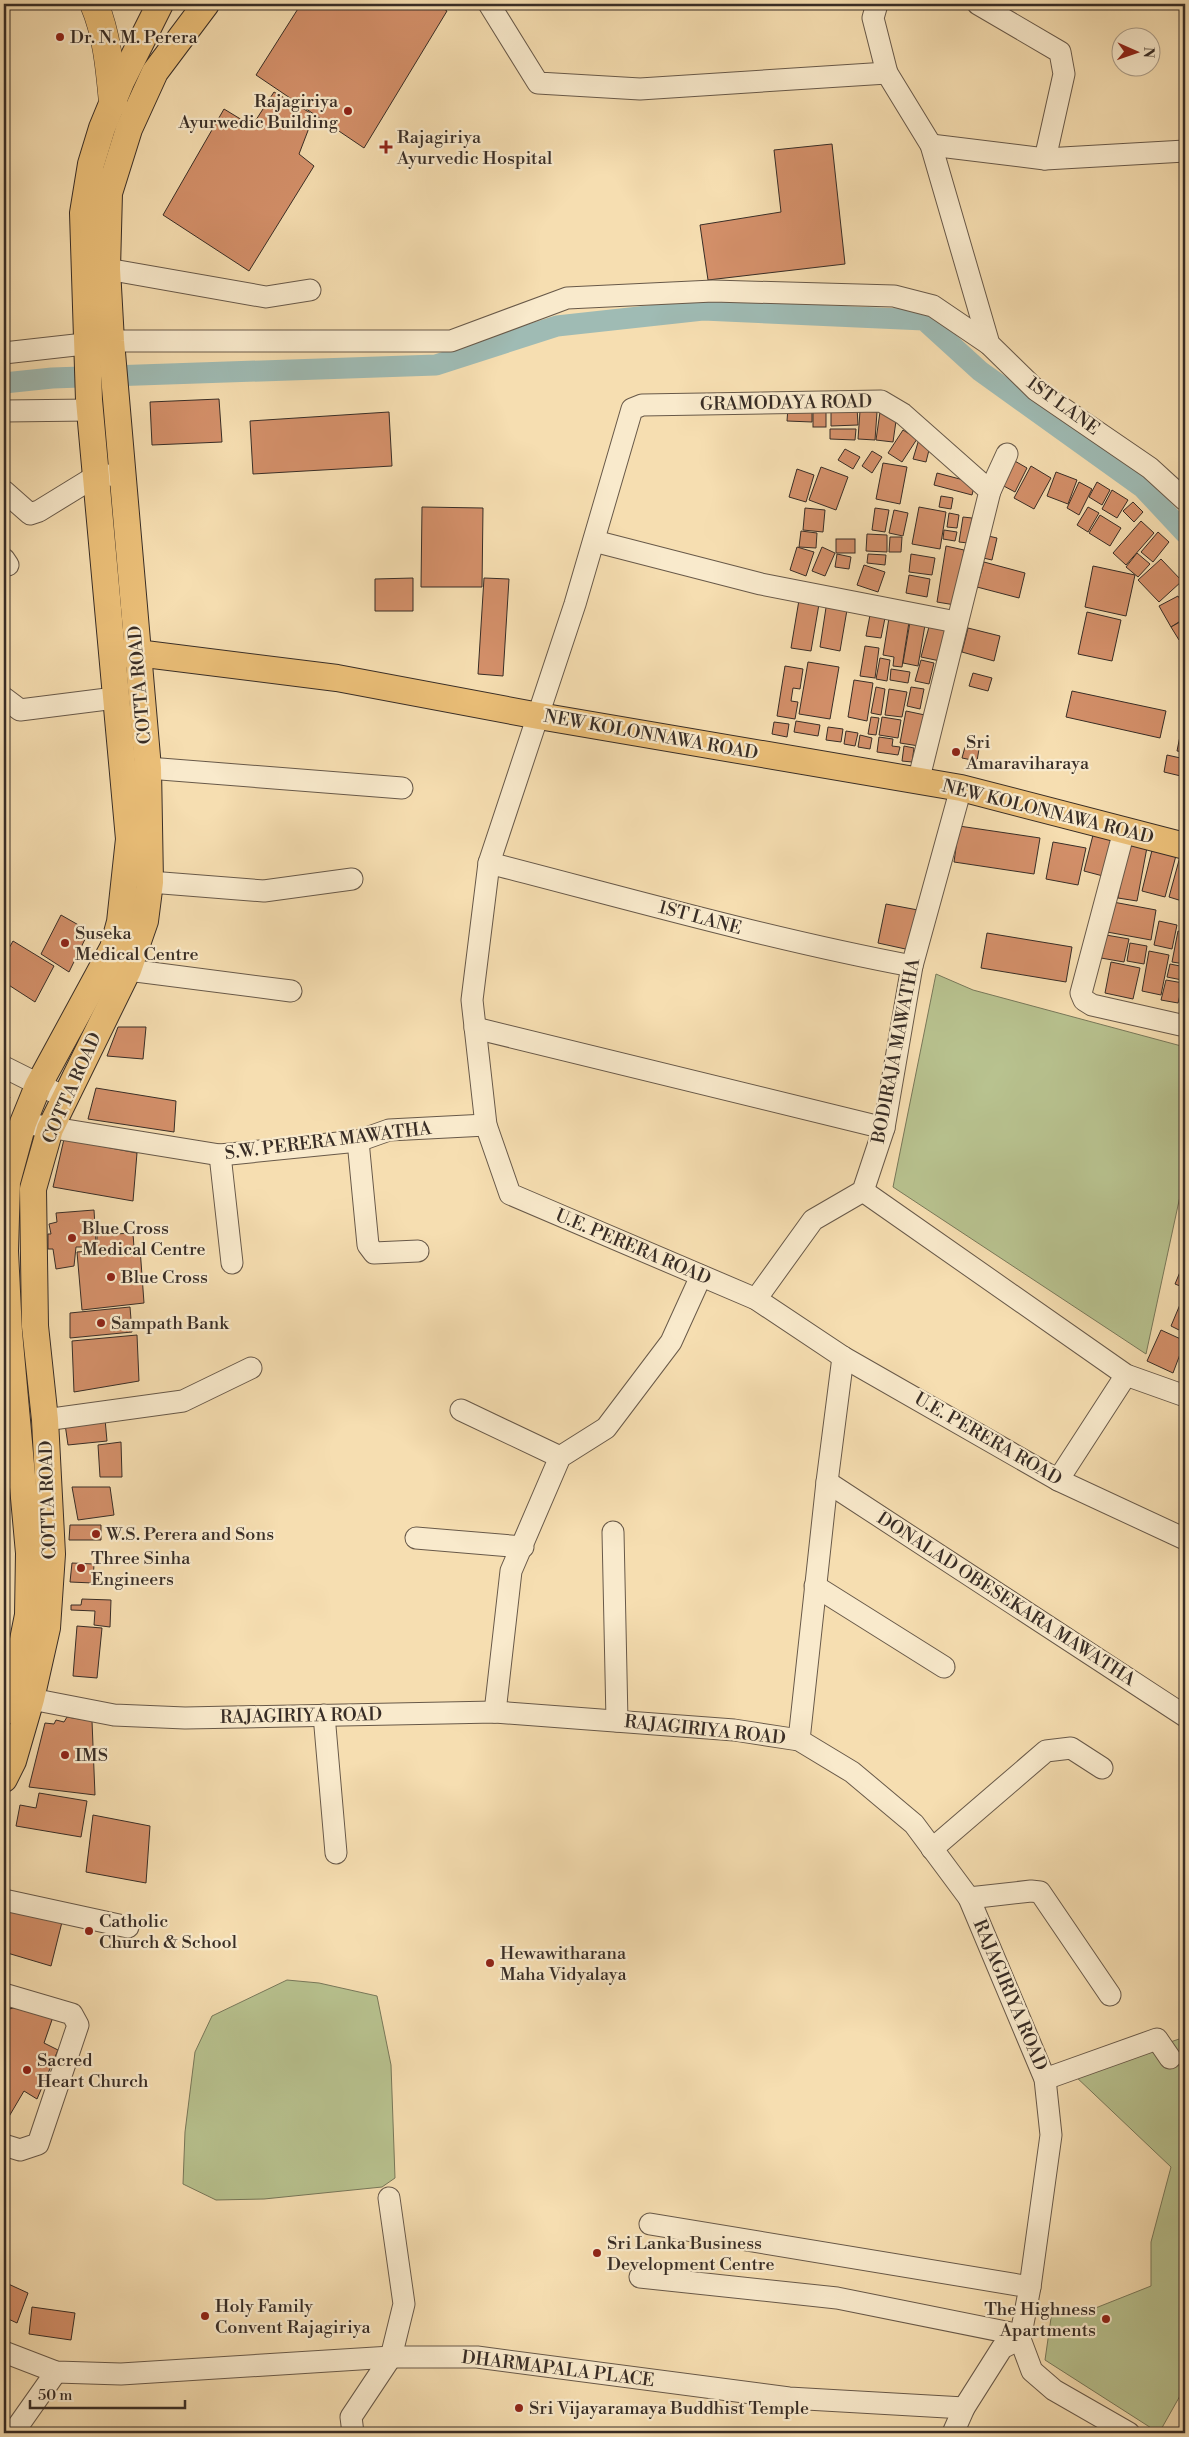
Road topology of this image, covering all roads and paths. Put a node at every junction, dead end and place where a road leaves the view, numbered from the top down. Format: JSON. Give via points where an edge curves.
{"nodes":[{"id":1,"x":94,"y":4,"type":"edge"},
{"id":2,"x":113,"y":4,"type":"edge"},
{"id":3,"x":160,"y":4,"type":"edge"},
{"id":4,"x":168,"y":4,"type":"edge"},
{"id":5,"x":206,"y":4,"type":"edge"},
{"id":6,"x":489,"y":4,"type":"edge"},
{"id":7,"x":877,"y":4,"type":"edge"},
{"id":8,"x":978,"y":4,"type":"edge"},
{"id":9,"x":110,"y":72,"type":"junction"},
{"id":10,"x":155,"y":72,"type":"junction"},
{"id":11,"x":887,"y":73,"type":"junction"},
{"id":12,"x":112,"y":103,"type":"junction"},
{"id":13,"x":931,"y":145,"type":"junction"},
{"id":14,"x":1185,"y":151,"type":"edge"},
{"id":15,"x":1045,"y":159,"type":"junction"},
{"id":16,"x":108,"y":268,"type":"junction"},
{"id":17,"x":310,"y":290,"type":"dead end"},
{"id":18,"x":111,"y":341,"type":"junction"},
{"id":19,"x":86,"y":343,"type":"junction"},
{"id":20,"x":988,"y":344,"type":"junction"},
{"id":21,"x":4,"y":353,"type":"edge"},
{"id":22,"x":89,"y":405,"type":"junction"},
{"id":23,"x":4,"y":412,"type":"edge"},
{"id":24,"x":1007,"y":454,"type":"dead end"},
{"id":25,"x":124,"y":474,"type":"junction"},
{"id":26,"x":96,"y":476,"type":"junction"},
{"id":27,"x":4,"y":491,"type":"edge"},
{"id":28,"x":990,"y":491,"type":"junction"},
{"id":29,"x":1185,"y":500,"type":"edge"},
{"id":30,"x":594,"y":541,"type":"junction"},
{"id":31,"x":956,"y":622,"type":"junction"},
{"id":32,"x":138,"y":653,"type":"junction"},
{"id":33,"x":111,"y":654,"type":"junction"},
{"id":34,"x":4,"y":698,"type":"edge"},
{"id":35,"x":115,"y":698,"type":"junction"},
{"id":36,"x":538,"y":716,"type":"junction"},
{"id":37,"x":148,"y":768,"type":"junction"},
{"id":38,"x":918,"y":782,"type":"junction"},
{"id":39,"x":402,"y":788,"type":"dead end"},
{"id":40,"x":961,"y":788,"type":"junction"},
{"id":41,"x":1124,"y":831,"type":"junction"},
{"id":42,"x":1185,"y":846,"type":"edge"},
{"id":43,"x":488,"y":863,"type":"junction"},
{"id":44,"x":352,"y":879,"type":"dead end"},
{"id":45,"x":150,"y":882,"type":"junction"},
{"id":46,"x":912,"y":966,"type":"junction"},
{"id":47,"x":128,"y":970,"type":"junction"},
{"id":48,"x":291,"y":991,"type":"dead end"},
{"id":49,"x":1185,"y":1026,"type":"edge"},
{"id":50,"x":474,"y":1028,"type":"junction"},
{"id":51,"x":4,"y":1067,"type":"edge"},
{"id":52,"x":38,"y":1086,"type":"junction"},
{"id":53,"x":64,"y":1098,"type":"junction"},
{"id":54,"x":22,"y":1123,"type":"junction"},
{"id":55,"x":486,"y":1125,"type":"junction"},
{"id":56,"x":884,"y":1128,"type":"junction"},
{"id":57,"x":50,"y":1129,"type":"junction"},
{"id":58,"x":358,"y":1141,"type":"junction"},
{"id":59,"x":220,"y":1155,"type":"junction"},
{"id":60,"x":864,"y":1191,"type":"junction"},
{"id":61,"x":418,"y":1252,"type":"dead end"},
{"id":62,"x":232,"y":1263,"type":"dead end"},
{"id":63,"x":701,"y":1276,"type":"junction"},
{"id":64,"x":756,"y":1299,"type":"junction"},
{"id":65,"x":35,"y":1326,"type":"junction"},
{"id":66,"x":6,"y":1331,"type":"edge"},
{"id":67,"x":843,"y":1357,"type":"junction"},
{"id":68,"x":252,"y":1368,"type":"dead end"},
{"id":69,"x":1126,"y":1375,"type":"junction"},
{"id":70,"x":1185,"y":1396,"type":"edge"},
{"id":71,"x":460,"y":1410,"type":"dead end"},
{"id":72,"x":45,"y":1420,"type":"junction"},
{"id":73,"x":560,"y":1456,"type":"junction"},
{"id":74,"x":1058,"y":1480,"type":"junction"},
{"id":75,"x":827,"y":1482,"type":"junction"},
{"id":76,"x":38,"y":1515,"type":"junction"},
{"id":77,"x":613,"y":1532,"type":"dead end"},
{"id":78,"x":416,"y":1538,"type":"dead end"},
{"id":79,"x":1185,"y":1539,"type":"edge"},
{"id":80,"x":523,"y":1546,"type":"junction"},
{"id":81,"x":816,"y":1586,"type":"junction"},
{"id":82,"x":944,"y":1667,"type":"dead end"},
{"id":83,"x":13,"y":1700,"type":"edge"},
{"id":84,"x":495,"y":1712,"type":"junction"},
{"id":85,"x":324,"y":1715,"type":"junction"},
{"id":86,"x":1185,"y":1716,"type":"edge"},
{"id":87,"x":617,"y":1721,"type":"junction"},
{"id":88,"x":799,"y":1740,"type":"junction"},
{"id":89,"x":1102,"y":1768,"type":"dead end"},
{"id":90,"x":4,"y":1780,"type":"edge"},
{"id":91,"x":932,"y":1849,"type":"junction"},
{"id":92,"x":336,"y":1853,"type":"dead end"},
{"id":93,"x":969,"y":1898,"type":"junction"},
{"id":94,"x":4,"y":1900,"type":"edge"},
{"id":95,"x":128,"y":1927,"type":"dead end"},
{"id":96,"x":4,"y":1994,"type":"edge"},
{"id":97,"x":1110,"y":1995,"type":"dead end"},
{"id":98,"x":1170,"y":2058,"type":"dead end"},
{"id":99,"x":1045,"y":2079,"type":"junction"},
{"id":100,"x":4,"y":2145,"type":"edge"},
{"id":101,"x":389,"y":2198,"type":"dead end"},
{"id":102,"x":650,"y":2224,"type":"dead end"},
{"id":103,"x":640,"y":2277,"type":"dead end"},
{"id":104,"x":1030,"y":2287,"type":"junction"},
{"id":105,"x":1020,"y":2337,"type":"junction"},
{"id":106,"x":4,"y":2352,"type":"edge"},
{"id":107,"x":391,"y":2357,"type":"junction"},
{"id":108,"x":56,"y":2372,"type":"junction"},
{"id":109,"x":964,"y":2408,"type":"junction"},
{"id":110,"x":13,"y":2433,"type":"edge"},
{"id":111,"x":354,"y":2433,"type":"edge"},
{"id":112,"x":953,"y":2433,"type":"edge"},
{"id":113,"x":1129,"y":2433,"type":"edge"}],
"edges":[{"from":1,"to":9,"type":"highway","via":[[100,18]]},
{"from":2,"to":9,"type":"highway"},
{"from":3,"to":12,"type":"main road","name":"COTTA ROAD"},
{"from":4,"to":10,"type":"main road"},
{"from":5,"to":10,"type":"main road"},
{"from":6,"to":11,"type":"street","via":[[538,83],[640,89]]},
{"from":7,"to":11,"type":"street","via":[[873,18]]},
{"from":8,"to":15,"type":"street","via":[[1060,52],[1064,74]]},
{"from":9,"to":12,"type":"highway"},
{"from":10,"to":16,"type":"main road","name":"COTTA ROAD","via":[[129,129],[109,193]]},
{"from":11,"to":13,"type":"street"},
{"from":12,"to":19,"type":"main road","name":"COTTA ROAD","via":[[91,164],[83,213]]},
{"from":13,"to":15,"type":"street"},
{"from":13,"to":20,"type":"street"},
{"from":14,"to":15,"type":"street"},
{"from":16,"to":17,"type":"street","via":[[266,297]]},
{"from":16,"to":18,"type":"main road","name":"COTTA ROAD"},
{"from":18,"to":19,"type":"street","name":"1ST LANE"},
{"from":18,"to":20,"type":"street","name":"1ST LANE","via":[[451,341],[567,298],[713,291],[894,296],[933,306]]},
{"from":18,"to":25,"type":"main road","name":"COTTA ROAD"},
{"from":19,"to":21,"type":"street","name":"1ST LANE"},
{"from":19,"to":22,"type":"main road","name":"COTTA ROAD"},
{"from":20,"to":29,"type":"street","name":"1ST LANE","via":[[1036,390],[1150,468]]},
{"from":22,"to":23,"type":"street"},
{"from":22,"to":26,"type":"main road","name":"COTTA ROAD"},
{"from":24,"to":28,"type":"street"},
{"from":25,"to":26,"type":"street"},
{"from":25,"to":32,"type":"main road","name":"COTTA ROAD"},
{"from":26,"to":27,"type":"street","via":[[30,514]]},
{"from":26,"to":33,"type":"main road","name":"COTTA ROAD"},
{"from":28,"to":30,"type":"street","name":"GRAMODAYA ROAD","via":[[903,414],[881,401],[642,405],[632,409],[628,418]]},
{"from":28,"to":31,"type":"street"},
{"from":30,"to":31,"type":"street","via":[[762,584]]},
{"from":30,"to":36,"type":"street","name":"GRAMODAYA ROAD"},
{"from":31,"to":38,"type":"street"},
{"from":32,"to":33,"type":"main road","name":"NEW KOLONNAWA ROAD"},
{"from":32,"to":36,"type":"main road","name":"NEW KOLONNAWA ROAD","via":[[336,678]]},
{"from":32,"to":37,"type":"main road","name":"COTTA ROAD"},
{"from":33,"to":35,"type":"main road","name":"COTTA ROAD"},
{"from":34,"to":35,"type":"street","via":[[20,710]]},
{"from":35,"to":52,"type":"main road","name":"COTTA ROAD","via":[[129,840],[120,922],[113,948]]},
{"from":36,"to":38,"type":"main road","name":"NEW KOLONNAWA ROAD"},
{"from":36,"to":43,"type":"street","name":"U.E. PERERA ROAD"},
{"from":37,"to":39,"type":"street"},
{"from":37,"to":45,"type":"main road","name":"COTTA ROAD"},
{"from":38,"to":40,"type":"main road","name":"NEW KOLONNAWA ROAD"},
{"from":40,"to":41,"type":"main road","name":"NEW KOLONNAWA ROAD"},
{"from":40,"to":46,"type":"street","name":"BODIRAJA MAWATHA"},
{"from":41,"to":42,"type":"main road","name":"NEW KOLONNAWA ROAD"},
{"from":41,"to":49,"type":"street","via":[[1080,993],[1092,1005]]},
{"from":43,"to":46,"type":"street","name":"1ST LANE","via":[[726,925]]},
{"from":43,"to":50,"type":"street","name":"U.E. PERERA ROAD","via":[[472,1000]]},
{"from":44,"to":45,"type":"street","via":[[264,891]]},
{"from":45,"to":47,"type":"main road","name":"COTTA ROAD","via":[[145,921]]},
{"from":46,"to":56,"type":"street","name":"BODIRAJA MAWATHA"},
{"from":47,"to":48,"type":"street"},
{"from":47,"to":53,"type":"main road","name":"COTTA ROAD"},
{"from":50,"to":55,"type":"street","name":"U.E. PERERA ROAD"},
{"from":50,"to":56,"type":"street"},
{"from":51,"to":52,"type":"street"},
{"from":52,"to":53,"type":"street"},
{"from":52,"to":54,"type":"main road","name":"COTTA ROAD"},
{"from":53,"to":57,"type":"main road","name":"COTTA ROAD"},
{"from":54,"to":57,"type":"street","name":"S.W. PERERA MAWATHA"},
{"from":54,"to":66,"type":"main road","name":"COTTA ROAD","via":[[7,1182]]},
{"from":55,"to":58,"type":"street","name":"S.W. PERERA MAWATHA","via":[[389,1130]]},
{"from":55,"to":63,"type":"street","name":"U.E. PERERA ROAD","via":[[510,1194]]},
{"from":56,"to":60,"type":"street","name":"BODIRAJA MAWATHA"},
{"from":57,"to":59,"type":"street","name":"S.W. PERERA MAWATHA"},
{"from":57,"to":65,"type":"main road","name":"COTTA ROAD","via":[[32,1189]]},
{"from":58,"to":59,"type":"street","name":"S.W. PERERA MAWATHA"},
{"from":58,"to":61,"type":"street","via":[[368,1245],[374,1253]]},
{"from":59,"to":62,"type":"street"},
{"from":60,"to":64,"type":"street","via":[[813,1220]]},
{"from":60,"to":69,"type":"street"},
{"from":63,"to":64,"type":"street","name":"U.E. PERERA ROAD"},
{"from":63,"to":73,"type":"street","via":[[671,1342],[606,1428]]},
{"from":64,"to":67,"type":"street","name":"U.E. PERERA ROAD"},
{"from":65,"to":66,"type":"street"},
{"from":65,"to":72,"type":"main road","name":"COTTA ROAD"},
{"from":66,"to":76,"type":"main road","name":"COTTA ROAD"},
{"from":67,"to":74,"type":"street","name":"U.E. PERERA ROAD"},
{"from":67,"to":75,"type":"street"},
{"from":68,"to":72,"type":"street","via":[[183,1401]]},
{"from":69,"to":70,"type":"street"},
{"from":69,"to":74,"type":"street"},
{"from":71,"to":73,"type":"street"},
{"from":72,"to":76,"type":"main road","name":"COTTA ROAD"},
{"from":73,"to":80,"type":"street"},
{"from":74,"to":79,"type":"street","name":"U.E. PERERA ROAD"},
{"from":75,"to":81,"type":"street"},
{"from":75,"to":86,"type":"street","name":"DONALAD OBESEKARA MAWATHA"},
{"from":76,"to":83,"type":"main road","name":"COTTA ROAD","via":[[52,1554],[47,1628]]},
{"from":77,"to":87,"type":"street"},
{"from":78,"to":80,"type":"street"},
{"from":80,"to":84,"type":"street","via":[[511,1571]]},
{"from":81,"to":82,"type":"street"},
{"from":81,"to":88,"type":"street"},
{"from":83,"to":85,"type":"street","name":"RAJAGIRIYA ROAD","via":[[123,1715],[185,1718]]},
{"from":83,"to":90,"type":"main road","name":"COTTA ROAD","via":[[12,1761]]},
{"from":84,"to":85,"type":"street","name":"RAJAGIRIYA ROAD"},
{"from":84,"to":87,"type":"street","name":"RAJAGIRIYA ROAD"},
{"from":85,"to":92,"type":"street"},
{"from":87,"to":88,"type":"street","name":"RAJAGIRIYA ROAD","via":[[734,1730]]},
{"from":88,"to":91,"type":"street","name":"RAJAGIRIYA ROAD","via":[[852,1772],[914,1824]]},
{"from":89,"to":91,"type":"street","via":[[1071,1748],[1046,1751]]},
{"from":91,"to":93,"type":"street","name":"RAJAGIRIYA ROAD"},
{"from":93,"to":97,"type":"street","via":[[1040,1892]]},
{"from":93,"to":99,"type":"street","name":"RAJAGIRIYA ROAD"},
{"from":94,"to":95,"type":"street"},
{"from":96,"to":100,"type":"street","via":[[72,2014],[78,2025],[38,2144],[20,2150]]},
{"from":98,"to":99,"type":"street","via":[[1157,2039]]},
{"from":99,"to":104,"type":"street","name":"RAJAGIRIYA ROAD","via":[[1051,2135]]},
{"from":101,"to":107,"type":"street","via":[[404,2304]]},
{"from":102,"to":104,"type":"street"},
{"from":103,"to":105,"type":"street","via":[[838,2298]]},
{"from":104,"to":105,"type":"street","name":"RAJAGIRIYA ROAD"},
{"from":105,"to":109,"type":"street","via":[[1002,2348]]},
{"from":105,"to":113,"type":"street","via":[[1032,2370],[1054,2390]]},
{"from":106,"to":108,"type":"street","name":"DHARMAPALA PLACE"},
{"from":107,"to":108,"type":"street","name":"DHARMAPALA PLACE","via":[[121,2374]]},
{"from":107,"to":109,"type":"street","name":"DHARMAPALA PLACE","via":[[477,2357],[789,2398]]},
{"from":107,"to":111,"type":"street","via":[[351,2417]]},
{"from":108,"to":110,"type":"street"},
{"from":109,"to":112,"type":"street"}]}
